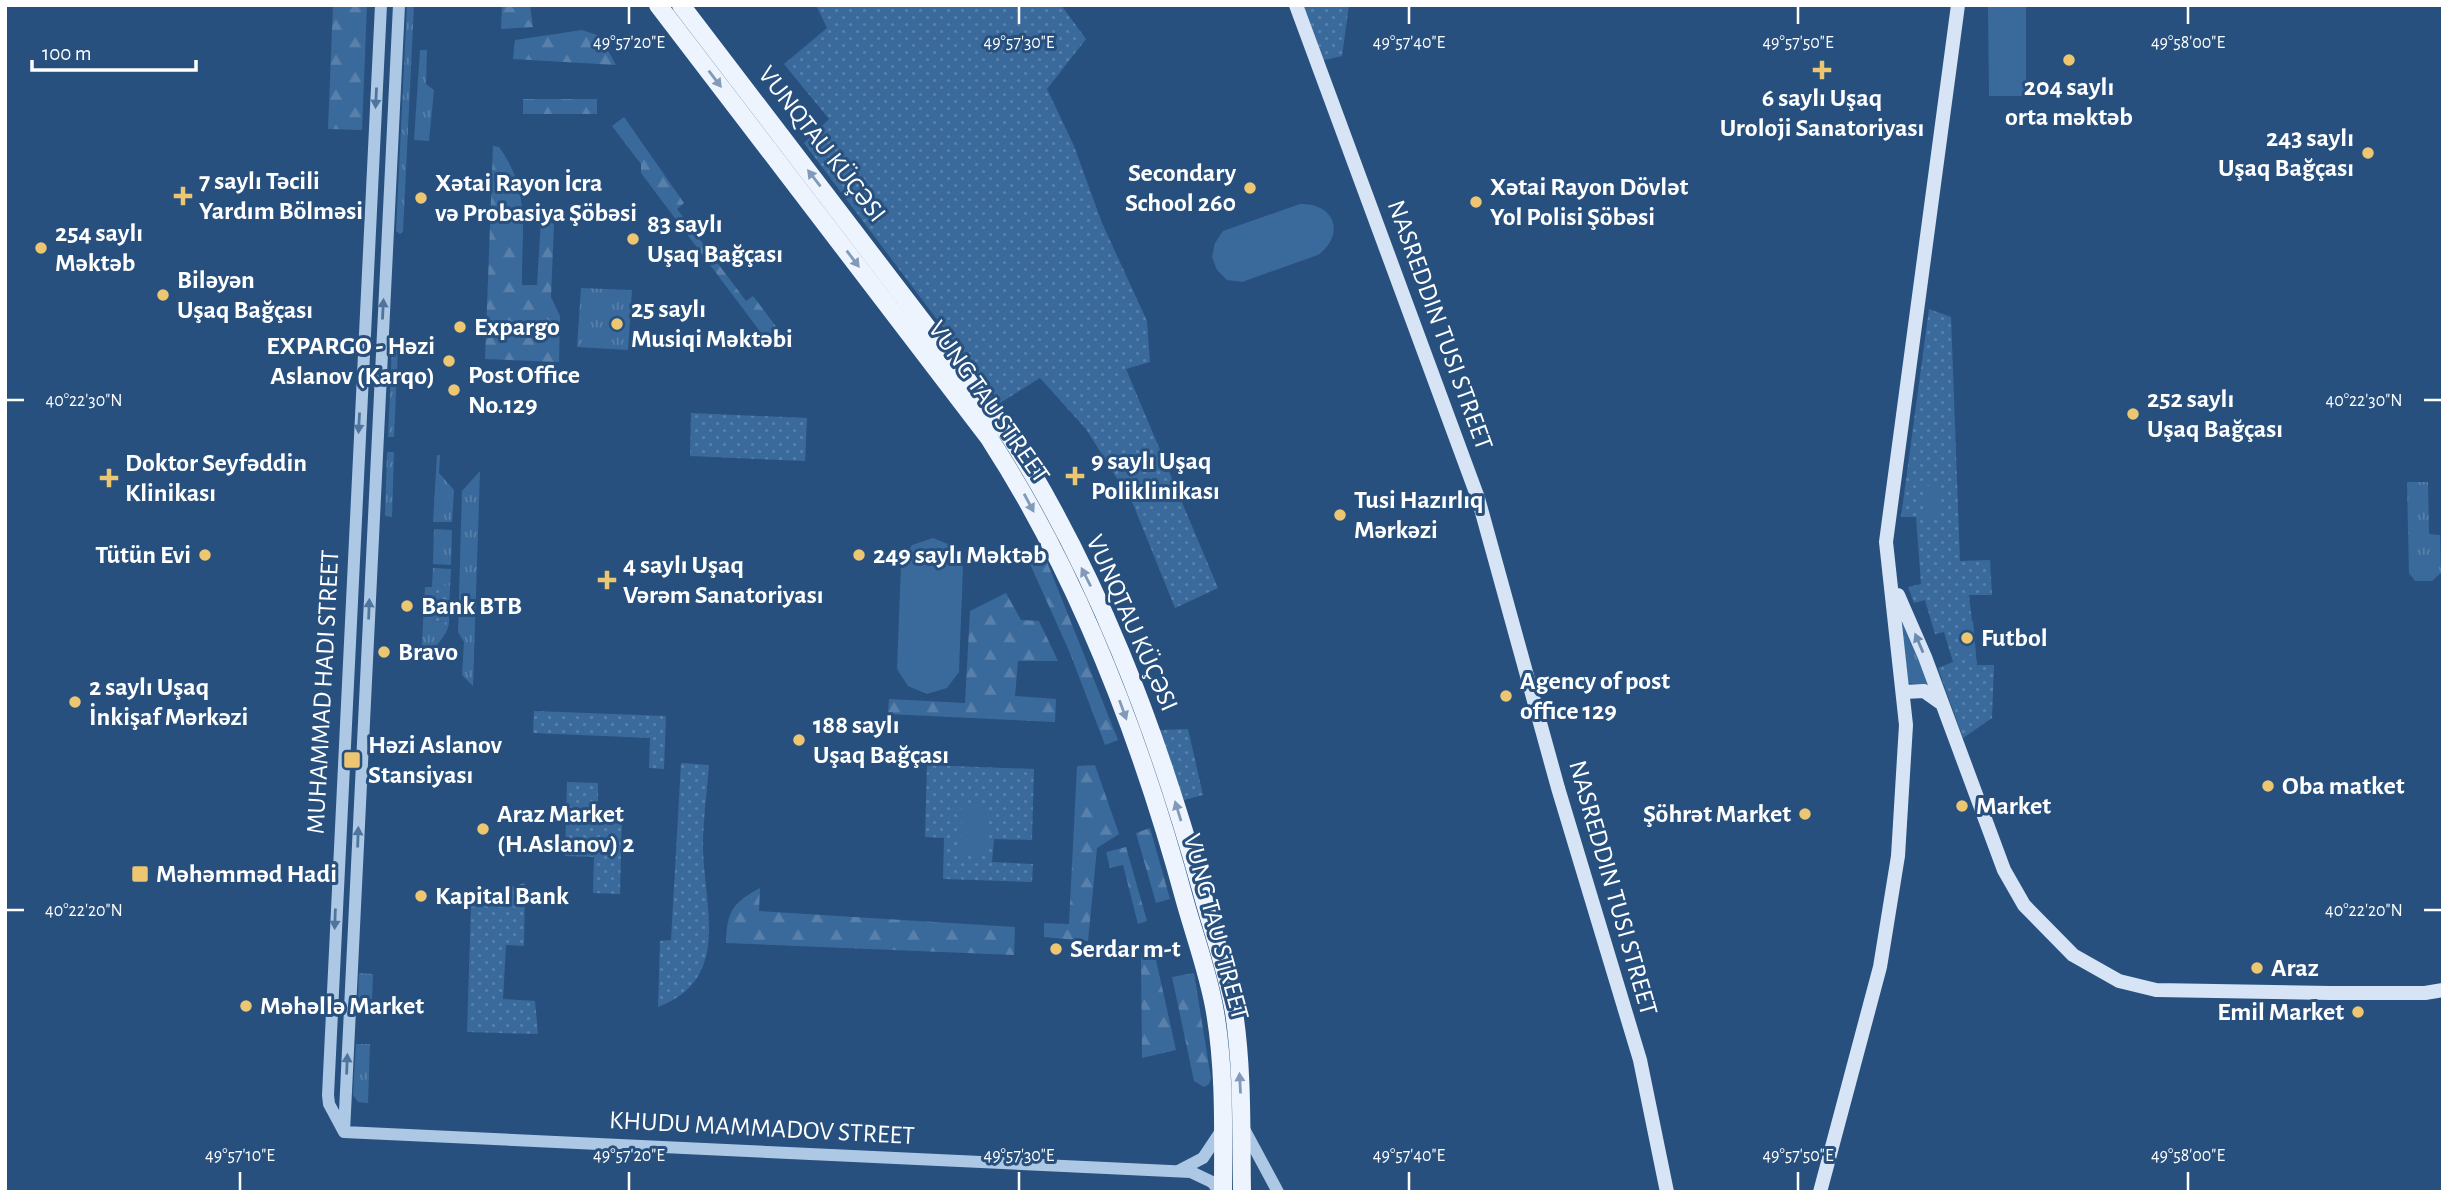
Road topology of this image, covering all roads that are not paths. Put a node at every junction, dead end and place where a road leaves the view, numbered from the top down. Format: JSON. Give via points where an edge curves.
{"nodes":[{"id":1,"x":381,"y":5,"type":"edge"},
{"id":2,"x":399,"y":5,"type":"edge"},
{"id":3,"x":658,"y":5,"type":"edge"},
{"id":4,"x":681,"y":5,"type":"edge"},
{"id":5,"x":1296,"y":5,"type":"edge"},
{"id":6,"x":1958,"y":5,"type":"edge"},
{"id":7,"x":379,"y":52,"type":"junction"},
{"id":8,"x":396,"y":53,"type":"junction"},
{"id":9,"x":1891,"y":581,"type":"junction"},
{"id":10,"x":1904,"y":692,"type":"junction"},
{"id":11,"x":1944,"y":707,"type":"junction"},
{"id":12,"x":343,"y":749,"type":"junction"},
{"id":13,"x":361,"y":750,"type":"junction"},
{"id":14,"x":2443,"y":990,"type":"edge"},
{"id":15,"x":2425,"y":993,"type":"junction"},
{"id":16,"x":2443,"y":999,"type":"edge"},
{"id":17,"x":1238,"y":1043,"type":"junction"},
{"id":18,"x":1220,"y":1046,"type":"junction"},
{"id":19,"x":1241,"y":1123,"type":"junction"},
{"id":20,"x":1223,"y":1128,"type":"junction"},
{"id":21,"x":344,"y":1132,"type":"junction"},
{"id":22,"x":1177,"y":1171,"type":"junction"},
{"id":23,"x":1222,"y":1192,"type":"edge"},
{"id":24,"x":1242,"y":1192,"type":"edge"},
{"id":25,"x":1278,"y":1192,"type":"edge"},
{"id":26,"x":1667,"y":1192,"type":"edge"},
{"id":27,"x":1820,"y":1192,"type":"edge"}],
"edges":[{"from":1,"to":7,"type":"street","name":"MUHAMMAD HADI STREET"},
{"from":2,"to":8,"type":"street","name":"MUHAMMAD HADI STREET"},
{"from":3,"to":18,"type":"main road","name":"VUNG TAU STREET","one_way":true,"via":[[959,398],[1017,482],[1108,667],[1178,874],[1208,980]]},
{"from":17,"to":4,"type":"main road","name":"VUNQTAU KÜÇƏSI","one_way":true,"via":[[1224,966],[1167,776],[1124,657],[1051,506],[976,387]]},
{"from":5,"to":26,"type":"main road","name":"NASREDDIN TUSI STREET","via":[[1478,498],[1640,1060]]},
{"from":6,"to":9,"type":"main road","via":[[1886,542]]},
{"from":7,"to":8,"type":"street"},
{"from":7,"to":12,"type":"street","name":"MUHAMMAD HADI STREET","one_way":true},
{"from":13,"to":8,"type":"street","name":"MUHAMMAD HADI STREET","one_way":true},
{"from":9,"to":10,"type":"main road"},
{"from":11,"to":9,"type":"main road","one_way":true},
{"from":10,"to":11,"type":"main road","via":[[1927,692]]},
{"from":10,"to":27,"type":"main road","via":[[1904,779],[1880,967]]},
{"from":11,"to":15,"type":"main road","via":[[2004,870],[2024,905],[2073,955],[2098,970],[2138,987],[2175,992]]},
{"from":12,"to":13,"type":"street"},
{"from":12,"to":21,"type":"street","name":"MUHAMMAD HADI STREET","one_way":true,"via":[[328,1095]]},
{"from":21,"to":13,"type":"street","name":"MUHAMMAD HADI STREET","one_way":true},
{"from":14,"to":15,"type":"main road"},
{"from":15,"to":16,"type":"main road"},
{"from":17,"to":18,"type":"main road"},
{"from":19,"to":17,"type":"main road","name":"VUNQTAU KÜÇƏSI","one_way":true},
{"from":18,"to":20,"type":"main road"},
{"from":19,"to":24,"type":"main road","name":"VUNQTAU KÜÇƏSI"},
{"from":19,"to":25,"type":"street"},
{"from":20,"to":22,"type":"street","via":[[1203,1158]]},
{"from":20,"to":23,"type":"main road"},
{"from":21,"to":22,"type":"street","name":"KHUDU MAMMADOV STREET"},
{"from":22,"to":23,"type":"street","name":"KHUDU MAMMADOV STREET","via":[[1204,1176]]}]}
